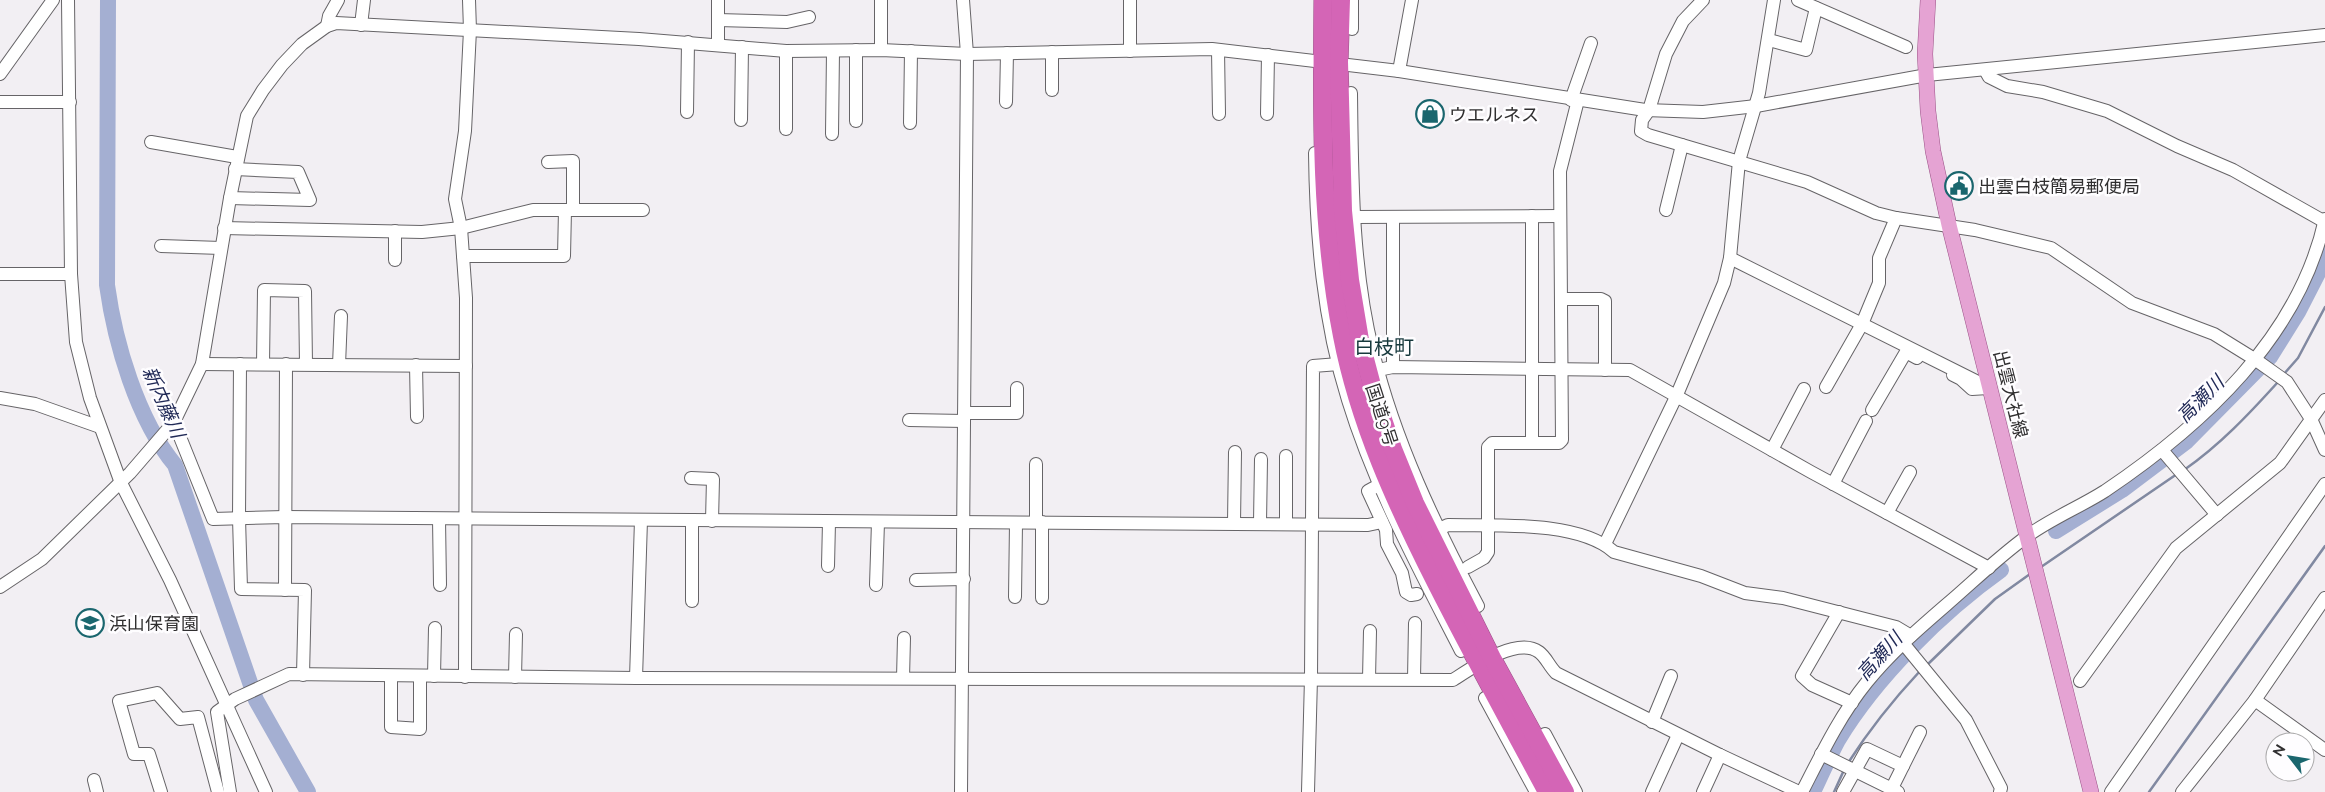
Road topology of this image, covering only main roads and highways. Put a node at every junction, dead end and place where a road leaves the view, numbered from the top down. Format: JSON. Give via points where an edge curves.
{"nodes":[{"id":1,"x":1341,"y":0,"type":"edge"},
{"id":2,"x":1928,"y":0,"type":"edge"},
{"id":3,"x":1320,"y":1,"type":"edge"},
{"id":4,"x":1331,"y":62,"type":"junction"},
{"id":5,"x":1485,"y":661,"type":"junction"},
{"id":6,"x":1537,"y":784,"type":"edge"},
{"id":7,"x":1565,"y":792,"type":"edge"},
{"id":8,"x":2091,"y":792,"type":"edge"}],
"edges":[{"from":1,"to":4,"type":"highway","name":"国道9号"},
{"from":2,"to":8,"type":"main road","name":"出雲大社線","via":[[1925,54],[1933,151]]},
{"from":3,"to":4,"type":"highway","name":"国道9号"},
{"from":4,"to":5,"type":"highway","name":"国道9号","via":[[1341,123],[1343,211],[1360,340],[1374,393],[1450,563]]},
{"from":4,"to":5,"type":"highway","name":"国道9号","via":[[1319,172],[1342,338],[1356,394],[1398,507],[1455,630]]},
{"from":5,"to":6,"type":"highway","name":"国道9号"},
{"from":5,"to":7,"type":"highway","name":"国道9号","via":[[1541,736]]}]}
